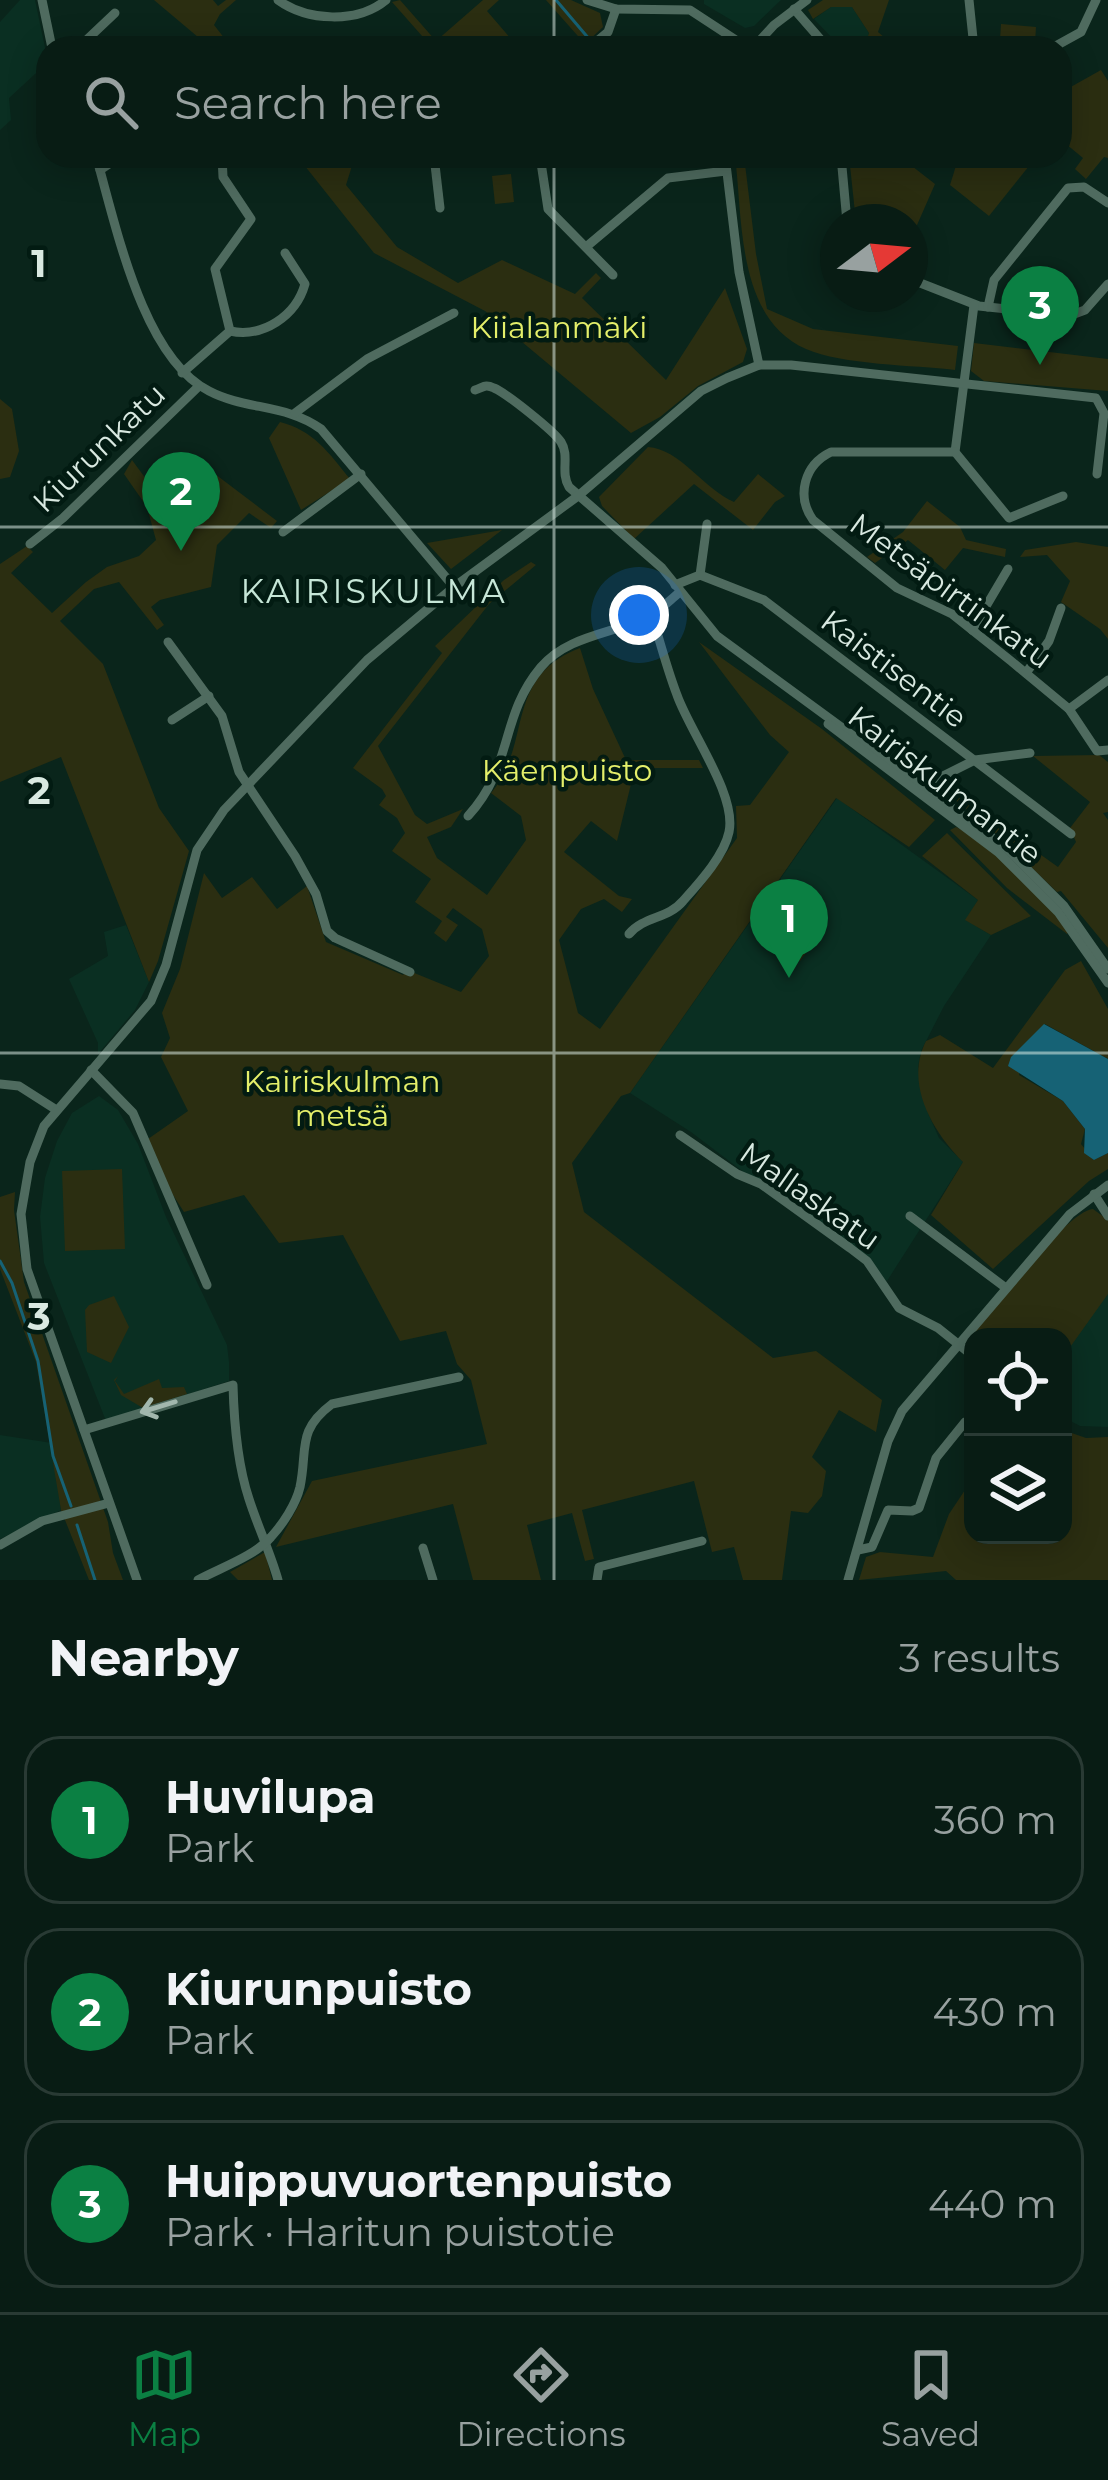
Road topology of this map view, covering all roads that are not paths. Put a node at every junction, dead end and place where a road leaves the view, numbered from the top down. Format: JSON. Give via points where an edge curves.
{"nodes":[{"id":1,"x":42,"y":0,"type":"edge"},
{"id":2,"x":278,"y":0,"type":"edge"},
{"id":3,"x":386,"y":0,"type":"edge"},
{"id":4,"x":587,"y":0,"type":"edge"},
{"id":5,"x":807,"y":0,"type":"edge"},
{"id":6,"x":970,"y":0,"type":"edge"},
{"id":7,"x":1096,"y":0,"type":"edge"},
{"id":8,"x":692,"y":5,"type":"edge"},
{"id":9,"x":616,"y":9,"type":"junction"},
{"id":10,"x":794,"y":9,"type":"junction"},
{"id":11,"x":116,"y":13,"type":"dead end"},
{"id":12,"x":50,"y":36,"type":"edge"},
{"id":13,"x":91,"y":36,"type":"edge"},
{"id":14,"x":603,"y":36,"type":"edge"},
{"id":15,"x":735,"y":36,"type":"edge"},
{"id":16,"x":764,"y":36,"type":"edge"},
{"id":17,"x":818,"y":36,"type":"edge"},
{"id":18,"x":973,"y":36,"type":"edge"},
{"id":19,"x":1072,"y":37,"type":"edge"},
{"id":20,"x":103,"y":168,"type":"edge"},
{"id":21,"x":223,"y":168,"type":"edge"},
{"id":22,"x":435,"y":168,"type":"edge"},
{"id":23,"x":542,"y":168,"type":"edge"},
{"id":24,"x":842,"y":168,"type":"edge"},
{"id":25,"x":100,"y":170,"type":"joint"},
{"id":26,"x":726,"y":170,"type":"joint"},
{"id":27,"x":1108,"y":203,"type":"edge"},
{"id":28,"x":845,"y":204,"type":"edge"},
{"id":29,"x":440,"y":208,"type":"dead end"},
{"id":30,"x":586,"y":248,"type":"junction"},
{"id":31,"x":285,"y":253,"type":"dead end"},
{"id":32,"x":613,"y":275,"type":"dead end"},
{"id":33,"x":1108,"y":284,"type":"edge"},
{"id":34,"x":928,"y":286,"type":"edge"},
{"id":35,"x":980,"y":306,"type":"junction"},
{"id":36,"x":454,"y":313,"type":"dead end"},
{"id":37,"x":230,"y":331,"type":"junction"},
{"id":38,"x":758,"y":365,"type":"junction"},
{"id":39,"x":182,"y":373,"type":"junction"},
{"id":40,"x":964,"y":383,"type":"junction"},
{"id":41,"x":199,"y":386,"type":"junction"},
{"id":42,"x":475,"y":390,"type":"dead end"},
{"id":43,"x":295,"y":413,"type":"junction"},
{"id":44,"x":956,"y":452,"type":"junction"},
{"id":45,"x":1097,"y":474,"type":"dead end"},
{"id":46,"x":361,"y":475,"type":"junction"},
{"id":47,"x":578,"y":496,"type":"junction"},
{"id":48,"x":1063,"y":496,"type":"dead end"},
{"id":49,"x":707,"y":524,"type":"dead end"},
{"id":50,"x":283,"y":532,"type":"dead end"},
{"id":51,"x":30,"y":544,"type":"dead end"},
{"id":52,"x":1008,"y":569,"type":"dead end"},
{"id":53,"x":700,"y":575,"type":"junction"},
{"id":54,"x":454,"y":587,"type":"junction"},
{"id":55,"x":678,"y":588,"type":"junction"},
{"id":56,"x":1061,"y":608,"type":"dead end"},
{"id":57,"x":652,"y":615,"type":"junction"},
{"id":58,"x":972,"y":630,"type":"junction"},
{"id":59,"x":168,"y":642,"type":"dead end"},
{"id":60,"x":1026,"y":673,"type":"junction"},
{"id":61,"x":1108,"y":680,"type":"edge"},
{"id":62,"x":209,"y":696,"type":"junction"},
{"id":63,"x":1070,"y":709,"type":"junction"},
{"id":64,"x":172,"y":720,"type":"dead end"},
{"id":65,"x":1102,"y":750,"type":"edge"},
{"id":66,"x":1030,"y":754,"type":"dead end"},
{"id":67,"x":975,"y":760,"type":"junction"},
{"id":68,"x":247,"y":783,"type":"junction"},
{"id":69,"x":921,"y":788,"type":"junction"},
{"id":70,"x":468,"y":816,"type":"dead end"},
{"id":71,"x":1071,"y":834,"type":"dead end"},
{"id":72,"x":629,"y":934,"type":"dead end"},
{"id":73,"x":1108,"y":969,"type":"edge"},
{"id":74,"x":410,"y":972,"type":"dead end"},
{"id":75,"x":1108,"y":983,"type":"edge"},
{"id":76,"x":91,"y":1070,"type":"junction"},
{"id":77,"x":0,"y":1084,"type":"edge"},
{"id":78,"x":55,"y":1109,"type":"junction"},
{"id":79,"x":680,"y":1135,"type":"dead end"},
{"id":80,"x":1108,"y":1185,"type":"edge"},
{"id":81,"x":1094,"y":1194,"type":"junction"},
{"id":82,"x":910,"y":1216,"type":"dead end"},
{"id":83,"x":1108,"y":1216,"type":"edge"},
{"id":84,"x":207,"y":1286,"type":"dead end"},
{"id":85,"x":1006,"y":1288,"type":"junction"},
{"id":86,"x":960,"y":1345,"type":"junction"},
{"id":87,"x":964,"y":1348,"type":"edge"},
{"id":88,"x":459,"y":1377,"type":"dead end"},
{"id":89,"x":964,"y":1422,"type":"dead end"},
{"id":90,"x":84,"y":1430,"type":"junction"},
{"id":91,"x":110,"y":1503,"type":"junction"},
{"id":92,"x":268,"y":1541,"type":"junction"},
{"id":93,"x":702,"y":1541,"type":"dead end"},
{"id":94,"x":0,"y":1544,"type":"edge"},
{"id":95,"x":423,"y":1548,"type":"dead end"},
{"id":96,"x":858,"y":1550,"type":"junction"},
{"id":97,"x":137,"y":1580,"type":"edge"},
{"id":98,"x":198,"y":1580,"type":"edge"},
{"id":99,"x":278,"y":1580,"type":"edge"},
{"id":100,"x":433,"y":1580,"type":"edge"},
{"id":101,"x":597,"y":1580,"type":"edge"},
{"id":102,"x":848,"y":1580,"type":"edge"}],
"edges":[{"from":1,"to":12,"type":"street"},
{"from":2,"to":3,"type":"street","via":[[317,17]]},
{"from":4,"to":9,"type":"street"},
{"from":5,"to":10,"type":"street"},
{"from":6,"to":18,"type":"street"},
{"from":7,"to":19,"type":"street"},
{"from":8,"to":9,"type":"street"},
{"from":8,"to":15,"type":"street"},
{"from":9,"to":14,"type":"street"},
{"from":10,"to":16,"type":"street"},
{"from":10,"to":17,"type":"street"},
{"from":11,"to":13,"type":"street"},
{"from":20,"to":25,"type":"street"},
{"from":21,"to":37,"type":"street","via":[[250,219],[215,269]]},
{"from":22,"to":29,"type":"street"},
{"from":23,"to":30,"type":"street","via":[[548,209]]},
{"from":24,"to":28,"type":"street"},
{"from":25,"to":39,"type":"street","via":[[152,329]]},
{"from":26,"to":30,"type":"street","via":[[668,178]]},
{"from":26,"to":38,"type":"street"},
{"from":27,"to":35,"type":"street","via":[[1084,187],[1068,188]]},
{"from":30,"to":32,"type":"street"},
{"from":31,"to":37,"type":"street","via":[[305,284],[292,309],[271,325]]},
{"from":33,"to":35,"type":"street","via":[[1069,316]]},
{"from":34,"to":35,"type":"street"},
{"from":35,"to":40,"type":"street"},
{"from":36,"to":43,"type":"street","via":[[367,359]]},
{"from":37,"to":39,"type":"street"},
{"from":38,"to":40,"type":"street"},
{"from":38,"to":47,"type":"street","via":[[701,391]]},
{"from":39,"to":41,"type":"street"},
{"from":40,"to":44,"type":"street"},
{"from":40,"to":45,"type":"street","via":[[1102,404]]},
{"from":41,"to":43,"type":"street"},
{"from":41,"to":51,"type":"street","name":"Kiurunkatu"},
{"from":42,"to":47,"type":"street","via":[[499,391],[560,440],[563,476]]},
{"from":43,"to":46,"type":"street","via":[[321,429]]},
{"from":44,"to":48,"type":"street","via":[[1009,518]]},
{"from":44,"to":58,"type":"street","name":"Metsäpirtinkatu","via":[[831,452],[810,470],[803,499],[813,520],[891,583]]},
{"from":46,"to":50,"type":"street"},
{"from":46,"to":54,"type":"street"},
{"from":47,"to":54,"type":"street"},
{"from":47,"to":55,"type":"street","name":"Kairiskulmantie"},
{"from":49,"to":53,"type":"street"},
{"from":52,"to":58,"type":"street"},
{"from":53,"to":55,"type":"street"},
{"from":53,"to":67,"type":"street","name":"Kaistisentie","via":[[764,600]]},
{"from":54,"to":68,"type":"street","via":[[367,660]]},
{"from":55,"to":57,"type":"street"},
{"from":55,"to":69,"type":"street","name":"Kairiskulmantie","via":[[717,636]]},
{"from":56,"to":60,"type":"street"},
{"from":57,"to":70,"type":"street","via":[[579,641],[541,668],[517,701],[495,779]]},
{"from":57,"to":72,"type":"street","via":[[677,697],[723,788],[729,833],[680,906]]},
{"from":58,"to":60,"type":"street","name":"Metsäpirtinkatu"},
{"from":59,"to":62,"type":"street"},
{"from":60,"to":63,"type":"street","name":"Metsäpirtinkatu"},
{"from":61,"to":63,"type":"street"},
{"from":62,"to":64,"type":"street"},
{"from":62,"to":68,"type":"street"},
{"from":63,"to":65,"type":"street","name":"Metsäpirtinkatu"},
{"from":66,"to":67,"type":"street"},
{"from":67,"to":69,"type":"street"},
{"from":67,"to":71,"type":"street","name":"Kaistisentie"},
{"from":68,"to":74,"type":"street","via":[[316,894],[327,931]]},
{"from":68,"to":76,"type":"street","via":[[196,850],[151,1001]]},
{"from":69,"to":73,"type":"street","name":"Kairiskulmantie","via":[[1037,877]]},
{"from":69,"to":75,"type":"street","name":"Kairiskulmantie","via":[[1031,883]]},
{"from":76,"to":78,"type":"street"},
{"from":76,"to":84,"type":"street","via":[[133,1113]]},
{"from":77,"to":78,"type":"street","via":[[19,1086]]},
{"from":78,"to":90,"type":"street","via":[[30,1162],[22,1244]]},
{"from":79,"to":86,"type":"street","name":"Mallaskatu","via":[[850,1247],[898,1308]]},
{"from":80,"to":81,"type":"street"},
{"from":81,"to":83,"type":"street"},
{"from":81,"to":85,"type":"street"},
{"from":82,"to":85,"type":"street"},
{"from":85,"to":86,"type":"street"},
{"from":86,"to":87,"type":"street","name":"Mallaskatu"},
{"from":86,"to":96,"type":"street","via":[[894,1425]]},
{"from":88,"to":92,"type":"street","via":[[332,1404],[317,1415],[299,1490]]},
{"from":89,"to":96,"type":"street","via":[[936,1458],[920,1508],[889,1510],[872,1547]]},
{"from":90,"to":91,"type":"street"},
{"from":92,"to":90,"type":"street","one_way":true,"via":[[244,1480],[233,1385]]},
{"from":91,"to":94,"type":"street","via":[[42,1521]]},
{"from":91,"to":97,"type":"street"},
{"from":92,"to":98,"type":"street"},
{"from":92,"to":99,"type":"street"},
{"from":93,"to":101,"type":"street","via":[[599,1567]]},
{"from":95,"to":100,"type":"street"},
{"from":96,"to":102,"type":"street"}]}
